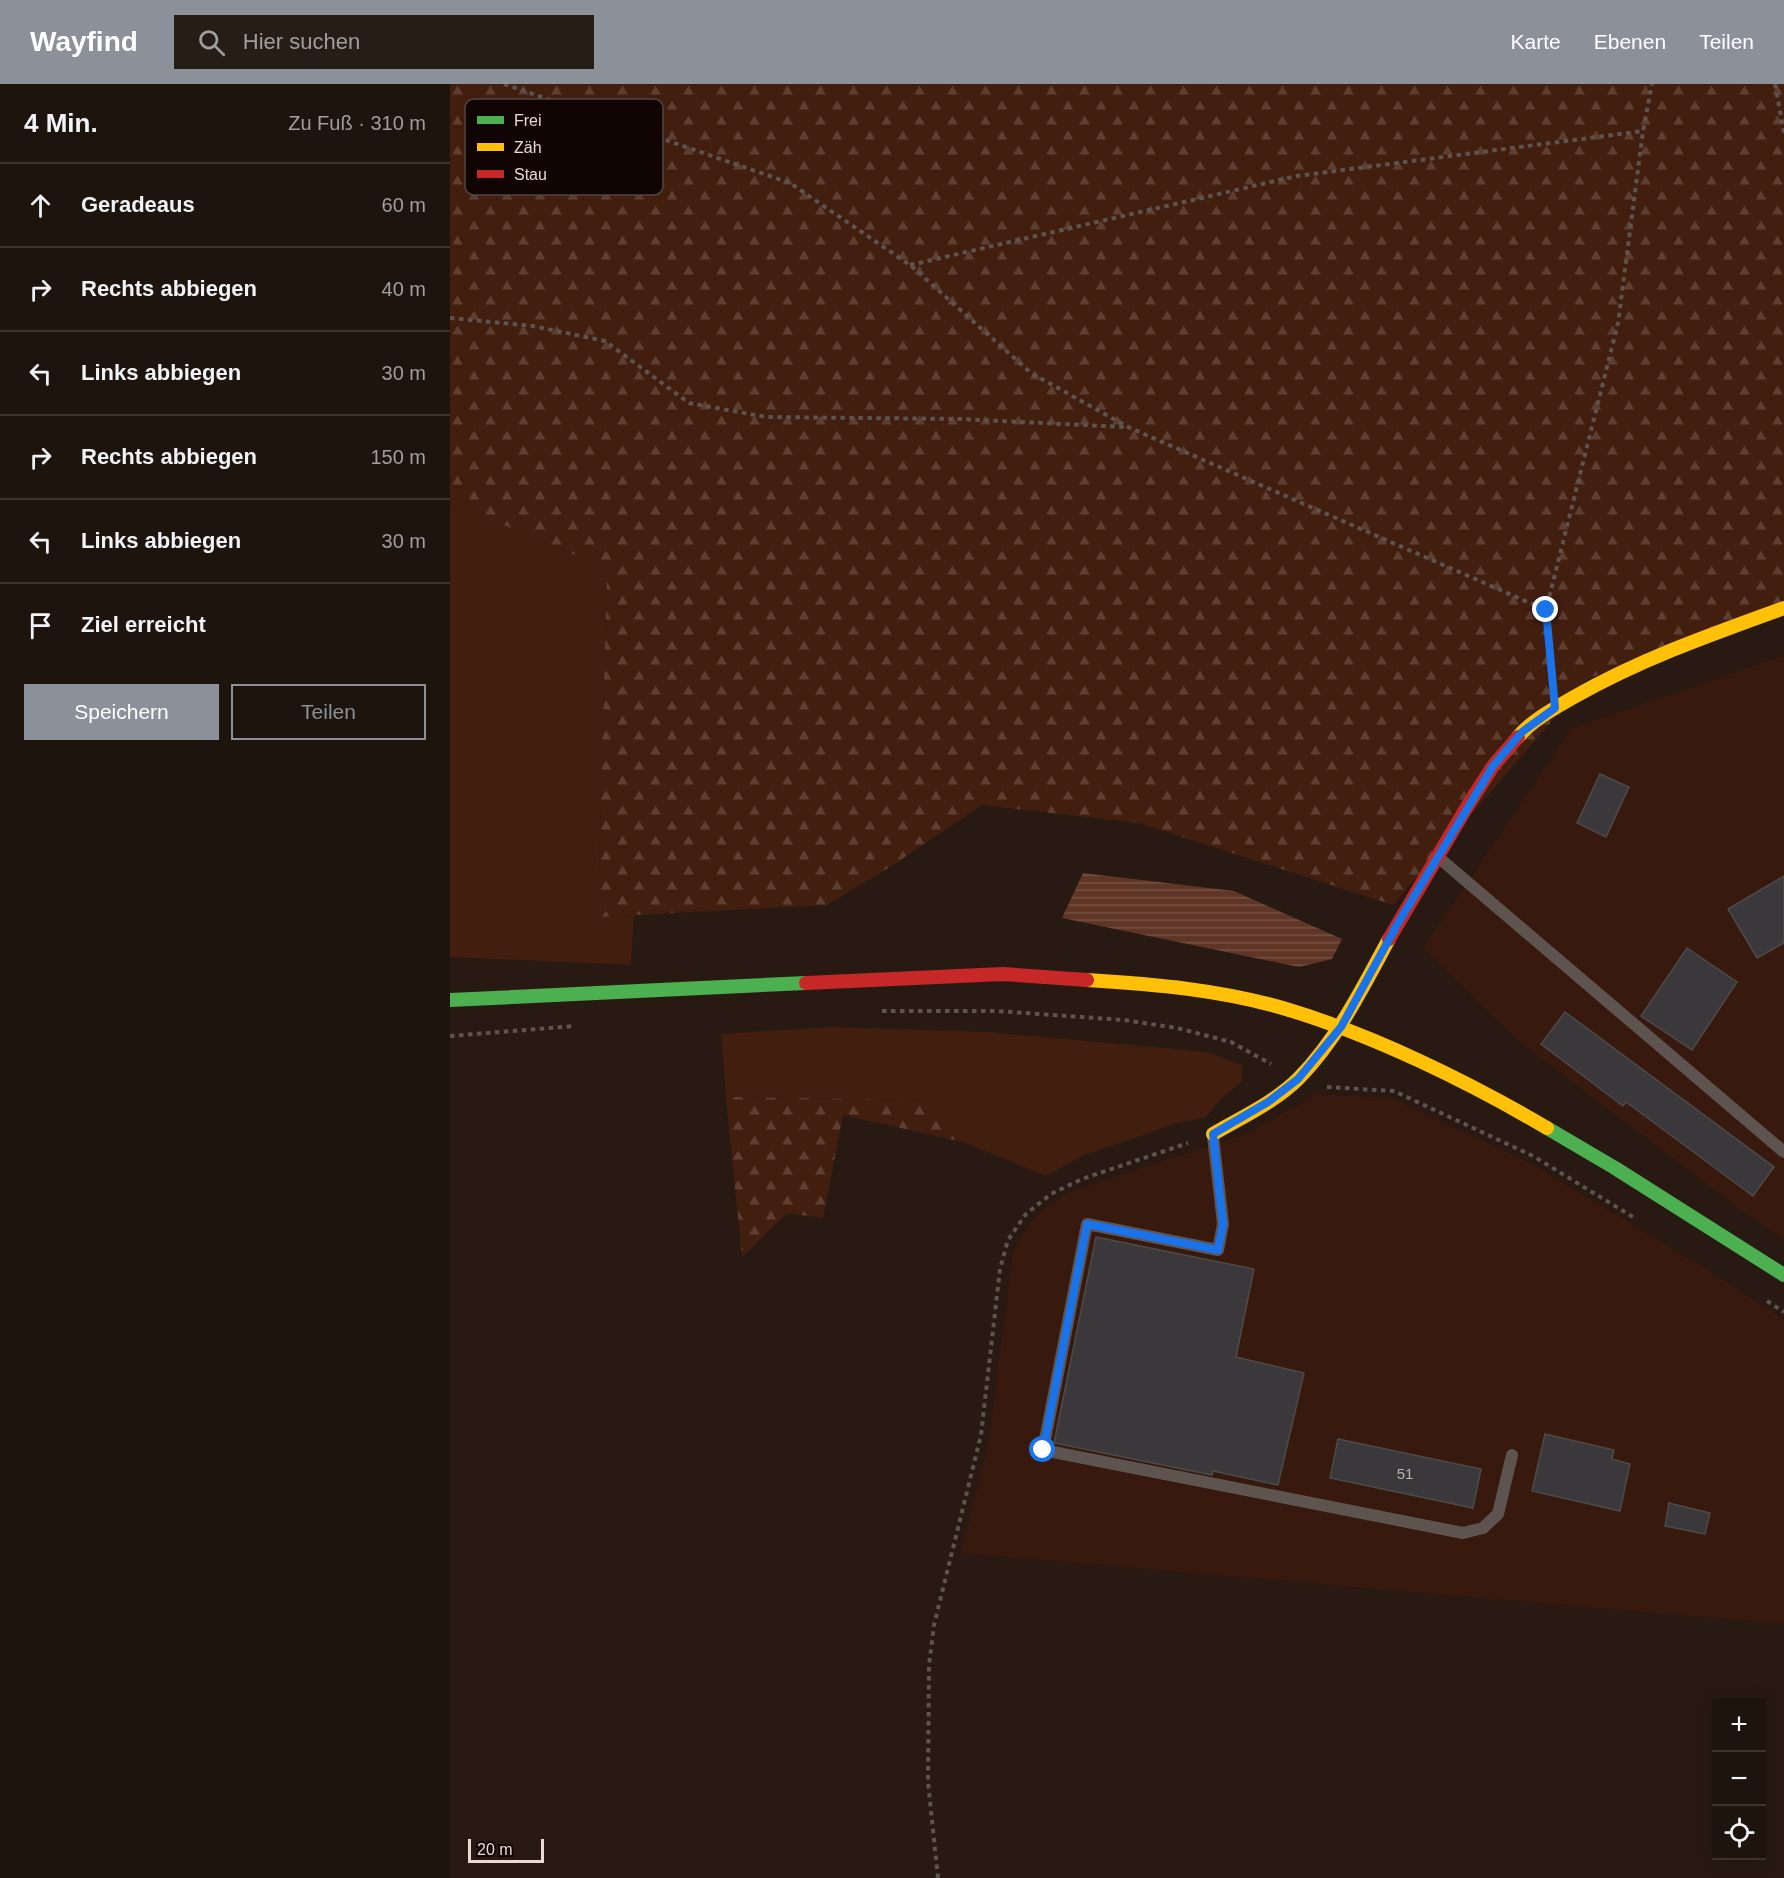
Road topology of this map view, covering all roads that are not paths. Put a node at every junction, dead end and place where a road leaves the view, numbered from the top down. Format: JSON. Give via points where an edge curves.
{"nodes":[{"id":1,"x":1784,"y":608,"type":"edge"},
{"id":2,"x":1437,"y":857,"type":"junction"},
{"id":3,"x":450,"y":1000,"type":"edge"},
{"id":4,"x":1341,"y":1027,"type":"junction"},
{"id":5,"x":1213,"y":1134,"type":"joint"},
{"id":6,"x":1784,"y":1152,"type":"edge"},
{"id":7,"x":1784,"y":1275,"type":"edge"},
{"id":8,"x":1512,"y":1455,"type":"dead end"}],
"edges":[{"from":1,"to":2,"type":"main road","via":[[1683,644],[1555,708],[1522,732],[1493,766]]},
{"from":2,"to":4,"type":"main road"},
{"from":2,"to":6,"type":"lane"},
{"from":3,"to":4,"type":"main road","via":[[1004,974],[1177,987],[1284,1008]]},
{"from":4,"to":5,"type":"main road","via":[[1298,1079],[1268,1102]]},
{"from":4,"to":7,"type":"main road","via":[[1515,1108]]},
{"from":5,"to":8,"type":"lane","via":[[1223,1224],[1218,1250],[1087,1224],[1043,1450],[1463,1533],[1483,1528],[1498,1514]]}]}
